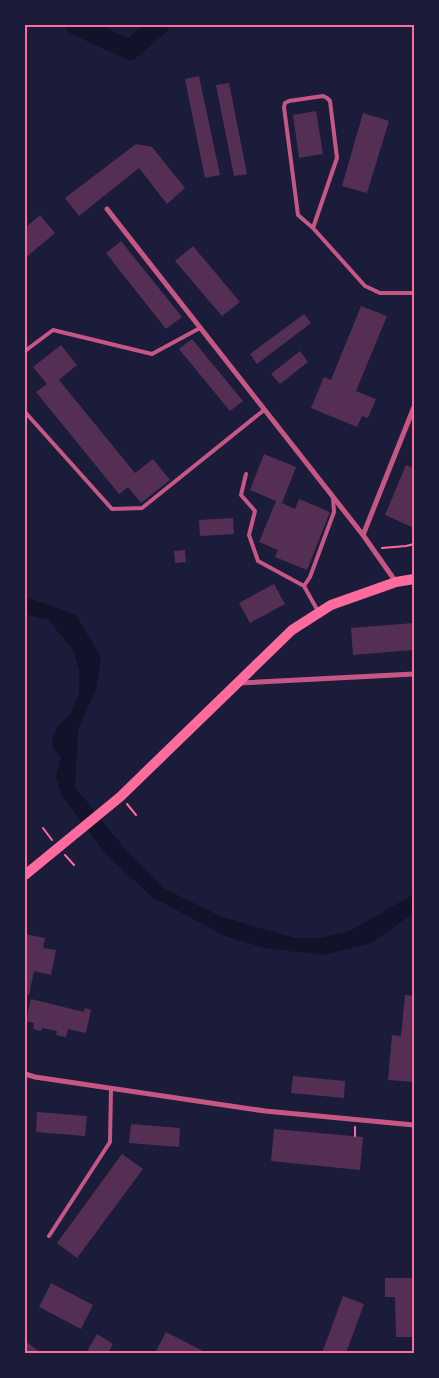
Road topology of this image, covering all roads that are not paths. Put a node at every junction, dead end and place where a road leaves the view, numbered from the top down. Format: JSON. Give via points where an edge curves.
{"nodes":[{"id":1,"x":107,"y":209,"type":"dead end"},
{"id":2,"x":313,"y":228,"type":"junction"},
{"id":3,"x":414,"y":293,"type":"edge"},
{"id":4,"x":200,"y":328,"type":"junction"},
{"id":5,"x":25,"y":351,"type":"edge"},
{"id":6,"x":414,"y":407,"type":"edge"},
{"id":7,"x":264,"y":410,"type":"junction"},
{"id":8,"x":25,"y":412,"type":"edge"},
{"id":9,"x":246,"y":474,"type":"dead end"},
{"id":10,"x":333,"y":498,"type":"junction"},
{"id":11,"x":362,"y":536,"type":"junction"},
{"id":12,"x":414,"y":579,"type":"edge"},
{"id":13,"x":396,"y":582,"type":"junction"},
{"id":14,"x":304,"y":586,"type":"junction"},
{"id":15,"x":319,"y":613,"type":"junction"},
{"id":16,"x":414,"y":674,"type":"edge"},
{"id":17,"x":237,"y":684,"type":"junction"},
{"id":18,"x":25,"y":875,"type":"edge"},
{"id":19,"x":25,"y":1074,"type":"edge"},
{"id":20,"x":111,"y":1088,"type":"junction"},
{"id":21,"x":414,"y":1125,"type":"edge"},
{"id":22,"x":49,"y":1236,"type":"dead end"}],
"edges":[{"from":1,"to":4,"type":"street"},
{"from":2,"to":2,"type":"lane","via":[[298,215],[284,107],[288,101],[323,96],[330,101],[337,158]]},
{"from":2,"to":3,"type":"lane","via":[[365,286],[380,293]]},
{"from":4,"to":5,"type":"lane","via":[[152,354],[53,330]]},
{"from":4,"to":7,"type":"street"},
{"from":6,"to":11,"type":"street"},
{"from":7,"to":8,"type":"lane","via":[[142,508],[112,509]]},
{"from":7,"to":10,"type":"street"},
{"from":9,"to":14,"type":"lane","via":[[241,496],[255,511],[249,535],[258,560]]},
{"from":10,"to":11,"type":"street"},
{"from":10,"to":14,"type":"lane","via":[[334,512]]},
{"from":11,"to":13,"type":"street"},
{"from":12,"to":13,"type":"main road"},
{"from":13,"to":15,"type":"main road","via":[[331,605]]},
{"from":14,"to":15,"type":"lane"},
{"from":15,"to":17,"type":"main road","via":[[292,630]]},
{"from":16,"to":17,"type":"street"},
{"from":17,"to":18,"type":"main road","via":[[120,797]]},
{"from":19,"to":20,"type":"street"},
{"from":20,"to":21,"type":"street","via":[[265,1111]]},
{"from":20,"to":22,"type":"lane","via":[[110,1142]]}]}
